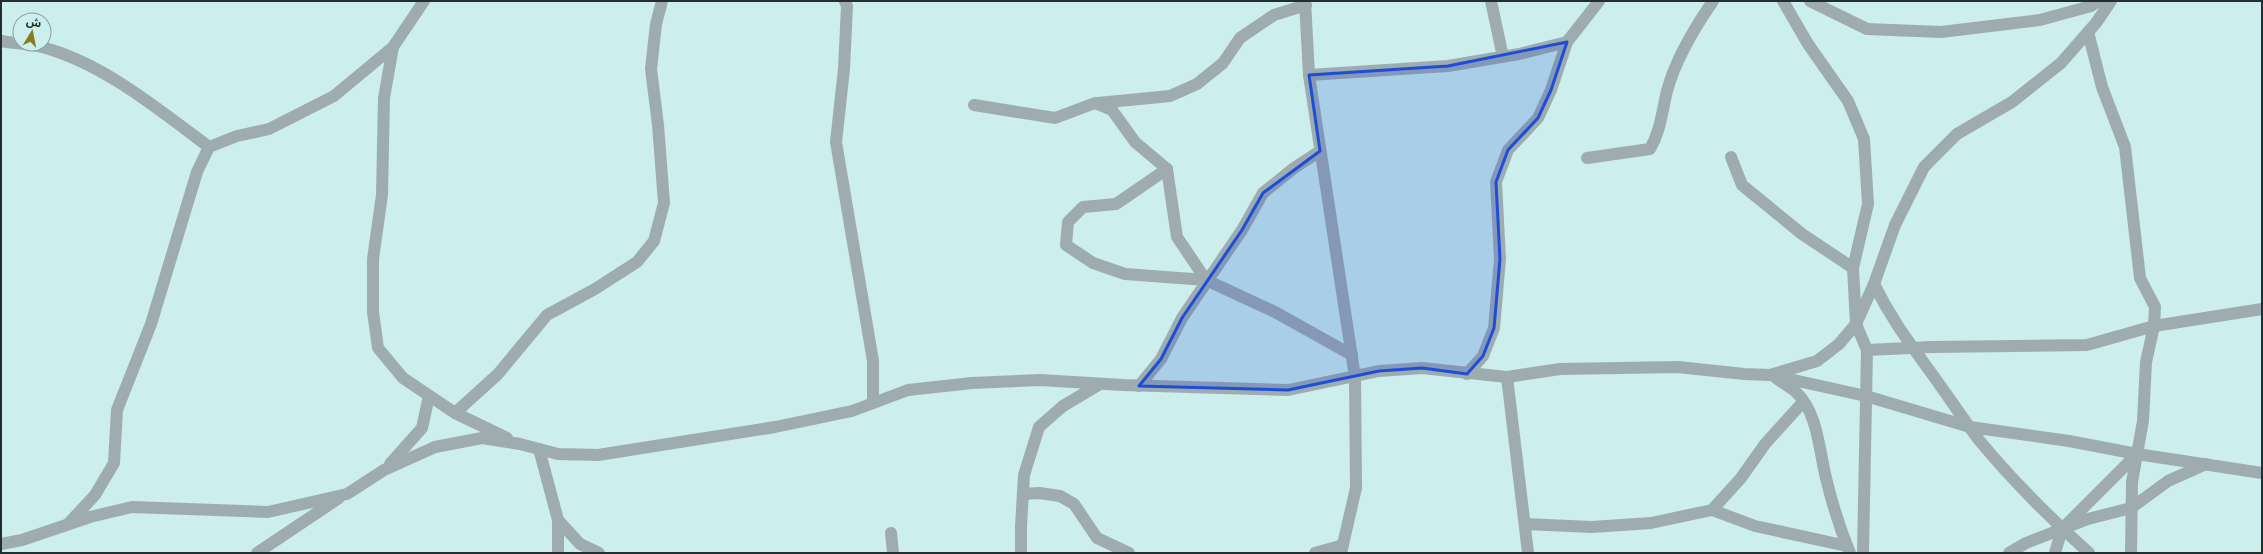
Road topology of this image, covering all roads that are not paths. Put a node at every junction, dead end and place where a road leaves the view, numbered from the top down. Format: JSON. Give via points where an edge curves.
{"nodes":[{"id":1,"x":424,"y":1,"type":"edge"},
{"id":2,"x":662,"y":1,"type":"edge"},
{"id":3,"x":845,"y":1,"type":"edge"},
{"id":4,"x":1491,"y":1,"type":"edge"},
{"id":5,"x":1713,"y":1,"type":"edge"},
{"id":6,"x":1783,"y":1,"type":"edge"},
{"id":7,"x":1810,"y":1,"type":"edge"},
{"id":8,"x":2099,"y":1,"type":"edge"},
{"id":9,"x":2111,"y":1,"type":"edge"},
{"id":10,"x":1306,"y":3,"type":"edge"},
{"id":11,"x":1594,"y":4,"type":"edge"},
{"id":12,"x":2088,"y":32,"type":"junction"},
{"id":13,"x":1,"y":41,"type":"edge"},
{"id":14,"x":1567,"y":42,"type":"junction"},
{"id":15,"x":393,"y":47,"type":"junction"},
{"id":16,"x":1503,"y":57,"type":"junction"},
{"id":17,"x":1309,"y":75,"type":"junction"},
{"id":18,"x":1095,"y":103,"type":"junction"},
{"id":19,"x":974,"y":105,"type":"dead end"},
{"id":20,"x":209,"y":147,"type":"junction"},
{"id":21,"x":1320,"y":151,"type":"junction"},
{"id":22,"x":1731,"y":157,"type":"dead end"},
{"id":23,"x":1587,"y":158,"type":"dead end"},
{"id":24,"x":1167,"y":169,"type":"junction"},
{"id":25,"x":1853,"y":268,"type":"junction"},
{"id":26,"x":1206,"y":280,"type":"junction"},
{"id":27,"x":1874,"y":284,"type":"junction"},
{"id":28,"x":2262,"y":308,"type":"edge"},
{"id":29,"x":1856,"y":324,"type":"junction"},
{"id":30,"x":2154,"y":326,"type":"junction"},
{"id":31,"x":1911,"y":348,"type":"junction"},
{"id":32,"x":1867,"y":350,"type":"junction"},
{"id":33,"x":1352,"y":355,"type":"junction"},
{"id":34,"x":1467,"y":374,"type":"junction"},
{"id":35,"x":1770,"y":374,"type":"junction"},
{"id":36,"x":1355,"y":377,"type":"junction"},
{"id":37,"x":1507,"y":377,"type":"junction"},
{"id":38,"x":1100,"y":384,"type":"junction"},
{"id":39,"x":1139,"y":386,"type":"junction"},
{"id":40,"x":430,"y":396,"type":"junction"},
{"id":41,"x":1866,"y":396,"type":"junction"},
{"id":42,"x":1803,"y":402,"type":"junction"},
{"id":43,"x":873,"y":403,"type":"junction"},
{"id":44,"x":455,"y":413,"type":"junction"},
{"id":45,"x":1970,"y":427,"type":"junction"},
{"id":46,"x":520,"y":444,"type":"junction"},
{"id":47,"x":539,"y":449,"type":"junction"},
{"id":48,"x":2137,"y":454,"type":"junction"},
{"id":49,"x":2206,"y":464,"type":"junction"},
{"id":50,"x":384,"y":470,"type":"junction"},
{"id":51,"x":2262,"y":473,"type":"edge"},
{"id":52,"x":347,"y":494,"type":"junction"},
{"id":53,"x":1023,"y":494,"type":"junction"},
{"id":54,"x":2131,"y":508,"type":"junction"},
{"id":55,"x":1712,"y":510,"type":"junction"},
{"id":56,"x":558,"y":520,"type":"junction"},
{"id":57,"x":69,"y":524,"type":"junction"},
{"id":58,"x":1525,"y":524,"type":"junction"},
{"id":59,"x":2062,"y":529,"type":"junction"},
{"id":60,"x":891,"y":532,"type":"dead end"},
{"id":61,"x":1,"y":544,"type":"edge"},
{"id":62,"x":1342,"y":549,"type":"edge"},
{"id":63,"x":1849,"y":550,"type":"edge"},
{"id":64,"x":257,"y":553,"type":"edge"},
{"id":65,"x":558,"y":553,"type":"edge"},
{"id":66,"x":599,"y":553,"type":"edge"},
{"id":67,"x":893,"y":553,"type":"edge"},
{"id":68,"x":1021,"y":553,"type":"edge"},
{"id":69,"x":1129,"y":553,"type":"edge"},
{"id":70,"x":1315,"y":553,"type":"edge"},
{"id":71,"x":1528,"y":553,"type":"edge"},
{"id":72,"x":1863,"y":553,"type":"edge"},
{"id":73,"x":2009,"y":553,"type":"edge"},
{"id":74,"x":2055,"y":553,"type":"edge"},
{"id":75,"x":2089,"y":553,"type":"edge"},
{"id":76,"x":2131,"y":553,"type":"edge"}],
"edges":[{"from":1,"to":15,"type":"street"},
{"from":2,"to":44,"type":"street","via":[[656,24],[651,69],[664,203],[654,241],[637,262],[547,315],[498,374]]},
{"from":3,"to":43,"type":"street","via":[[847,6],[844,69],[836,142],[873,361]]},
{"from":4,"to":16,"type":"street"},
{"from":5,"to":23,"type":"street","via":[[1693,30],[1670,83],[1659,135],[1650,149]]},
{"from":6,"to":25,"type":"street","via":[[1808,44],[1848,102],[1864,139],[1868,204]]},
{"from":7,"to":8,"type":"street","via":[[1867,29],[1940,32],[2040,20],[2090,6]]},
{"from":9,"to":12,"type":"street"},
{"from":10,"to":17,"type":"street"},
{"from":10,"to":18,"type":"street","via":[[1274,14],[1240,38],[1223,63],[1197,84],[1170,96]]},
{"from":11,"to":14,"type":"street"},
{"from":12,"to":27,"type":"street","via":[[2061,63],[2012,102],[1957,134],[1924,167],[1896,225]]},
{"from":12,"to":30,"type":"street","via":[[2102,87],[2125,147],[2140,278],[2155,307]]},
{"from":13,"to":20,"type":"street","via":[[52,50],[91,67],[144,98]]},
{"from":14,"to":16,"type":"street"},
{"from":14,"to":34,"type":"street","via":[[1552,90],[1538,118],[1508,150],[1496,182],[1500,259],[1494,328],[1483,356]]},
{"from":15,"to":20,"type":"street","via":[[334,96],[268,129],[237,136]]},
{"from":15,"to":40,"type":"street","via":[[384,98],[382,195],[373,259],[373,312],[378,348],[403,378]]},
{"from":16,"to":17,"type":"street","via":[[1448,66]]},
{"from":17,"to":21,"type":"street"},
{"from":18,"to":19,"type":"street","via":[[1055,118]]},
{"from":18,"to":24,"type":"street","via":[[1112,110],[1134,142]]},
{"from":20,"to":57,"type":"street","via":[[197,172],[151,324],[117,410],[114,463],[95,495]]},
{"from":21,"to":26,"type":"street","via":[[1263,193],[1242,230]]},
{"from":21,"to":33,"type":"street"},
{"from":22,"to":25,"type":"street","via":[[1742,185],[1802,234]]},
{"from":24,"to":26,"type":"street","via":[[1177,237]]},
{"from":24,"to":26,"type":"street","via":[[1116,204],[1083,207],[1068,222],[1066,245],[1093,263],[1125,274]]},
{"from":25,"to":29,"type":"street"},
{"from":26,"to":33,"type":"street","via":[[1275,312]]},
{"from":26,"to":39,"type":"street","via":[[1182,318],[1161,359]]},
{"from":27,"to":29,"type":"street"},
{"from":27,"to":31,"type":"street","via":[[1890,316]]},
{"from":28,"to":30,"type":"street"},
{"from":29,"to":32,"type":"street"},
{"from":29,"to":35,"type":"street","via":[[1839,344],[1817,361]]},
{"from":30,"to":31,"type":"street","via":[[2087,346]]},
{"from":30,"to":48,"type":"street","via":[[2146,362],[2143,421]]},
{"from":31,"to":32,"type":"street"},
{"from":31,"to":45,"type":"street"},
{"from":32,"to":41,"type":"street"},
{"from":33,"to":36,"type":"street"},
{"from":34,"to":36,"type":"street","via":[[1422,368],[1379,371]]},
{"from":34,"to":37,"type":"street"},
{"from":35,"to":37,"type":"street","via":[[1678,367],[1560,369]]},
{"from":35,"to":41,"type":"street"},
{"from":35,"to":42,"type":"street","via":[[1796,392]]},
{"from":36,"to":39,"type":"street","via":[[1288,390]]},
{"from":36,"to":62,"type":"street","via":[[1356,488]]},
{"from":37,"to":58,"type":"street"},
{"from":38,"to":39,"type":"street"},
{"from":38,"to":43,"type":"street","via":[[1040,380],[972,383],[908,390]]},
{"from":38,"to":53,"type":"street","via":[[1063,406],[1039,427],[1024,475]]},
{"from":40,"to":44,"type":"street"},
{"from":40,"to":50,"type":"street","via":[[422,428]]},
{"from":41,"to":45,"type":"street"},
{"from":41,"to":72,"type":"street"},
{"from":42,"to":55,"type":"street"},
{"from":42,"to":63,"type":"street","via":[[1817,435],[1826,478]]},
{"from":43,"to":47,"type":"street","via":[[852,411],[775,427],[598,455],[558,454]]},
{"from":44,"to":46,"type":"street"},
{"from":45,"to":48,"type":"street"},
{"from":45,"to":59,"type":"street","via":[[2010,475]]},
{"from":46,"to":47,"type":"street"},
{"from":46,"to":50,"type":"street","via":[[482,438],[435,447]]},
{"from":47,"to":56,"type":"street"},
{"from":48,"to":49,"type":"street"},
{"from":48,"to":54,"type":"street"},
{"from":48,"to":59,"type":"street"},
{"from":49,"to":51,"type":"street"},
{"from":49,"to":54,"type":"street","via":[[2168,481]]},
{"from":50,"to":52,"type":"street"},
{"from":52,"to":57,"type":"street","via":[[268,512],[132,507]]},
{"from":52,"to":64,"type":"street"},
{"from":53,"to":68,"type":"street"},
{"from":53,"to":69,"type":"street","via":[[1060,496],[1074,504],[1097,538]]},
{"from":54,"to":59,"type":"street"},
{"from":54,"to":76,"type":"street"},
{"from":55,"to":58,"type":"street","via":[[1651,523],[1592,527]]},
{"from":55,"to":63,"type":"street","via":[[1755,526]]},
{"from":56,"to":65,"type":"street"},
{"from":56,"to":66,"type":"street","via":[[580,544]]},
{"from":57,"to":61,"type":"street","via":[[22,540]]},
{"from":58,"to":71,"type":"street"},
{"from":59,"to":73,"type":"street"},
{"from":59,"to":74,"type":"street"},
{"from":59,"to":75,"type":"street"},
{"from":60,"to":67,"type":"street"},
{"from":62,"to":70,"type":"street"}]}
